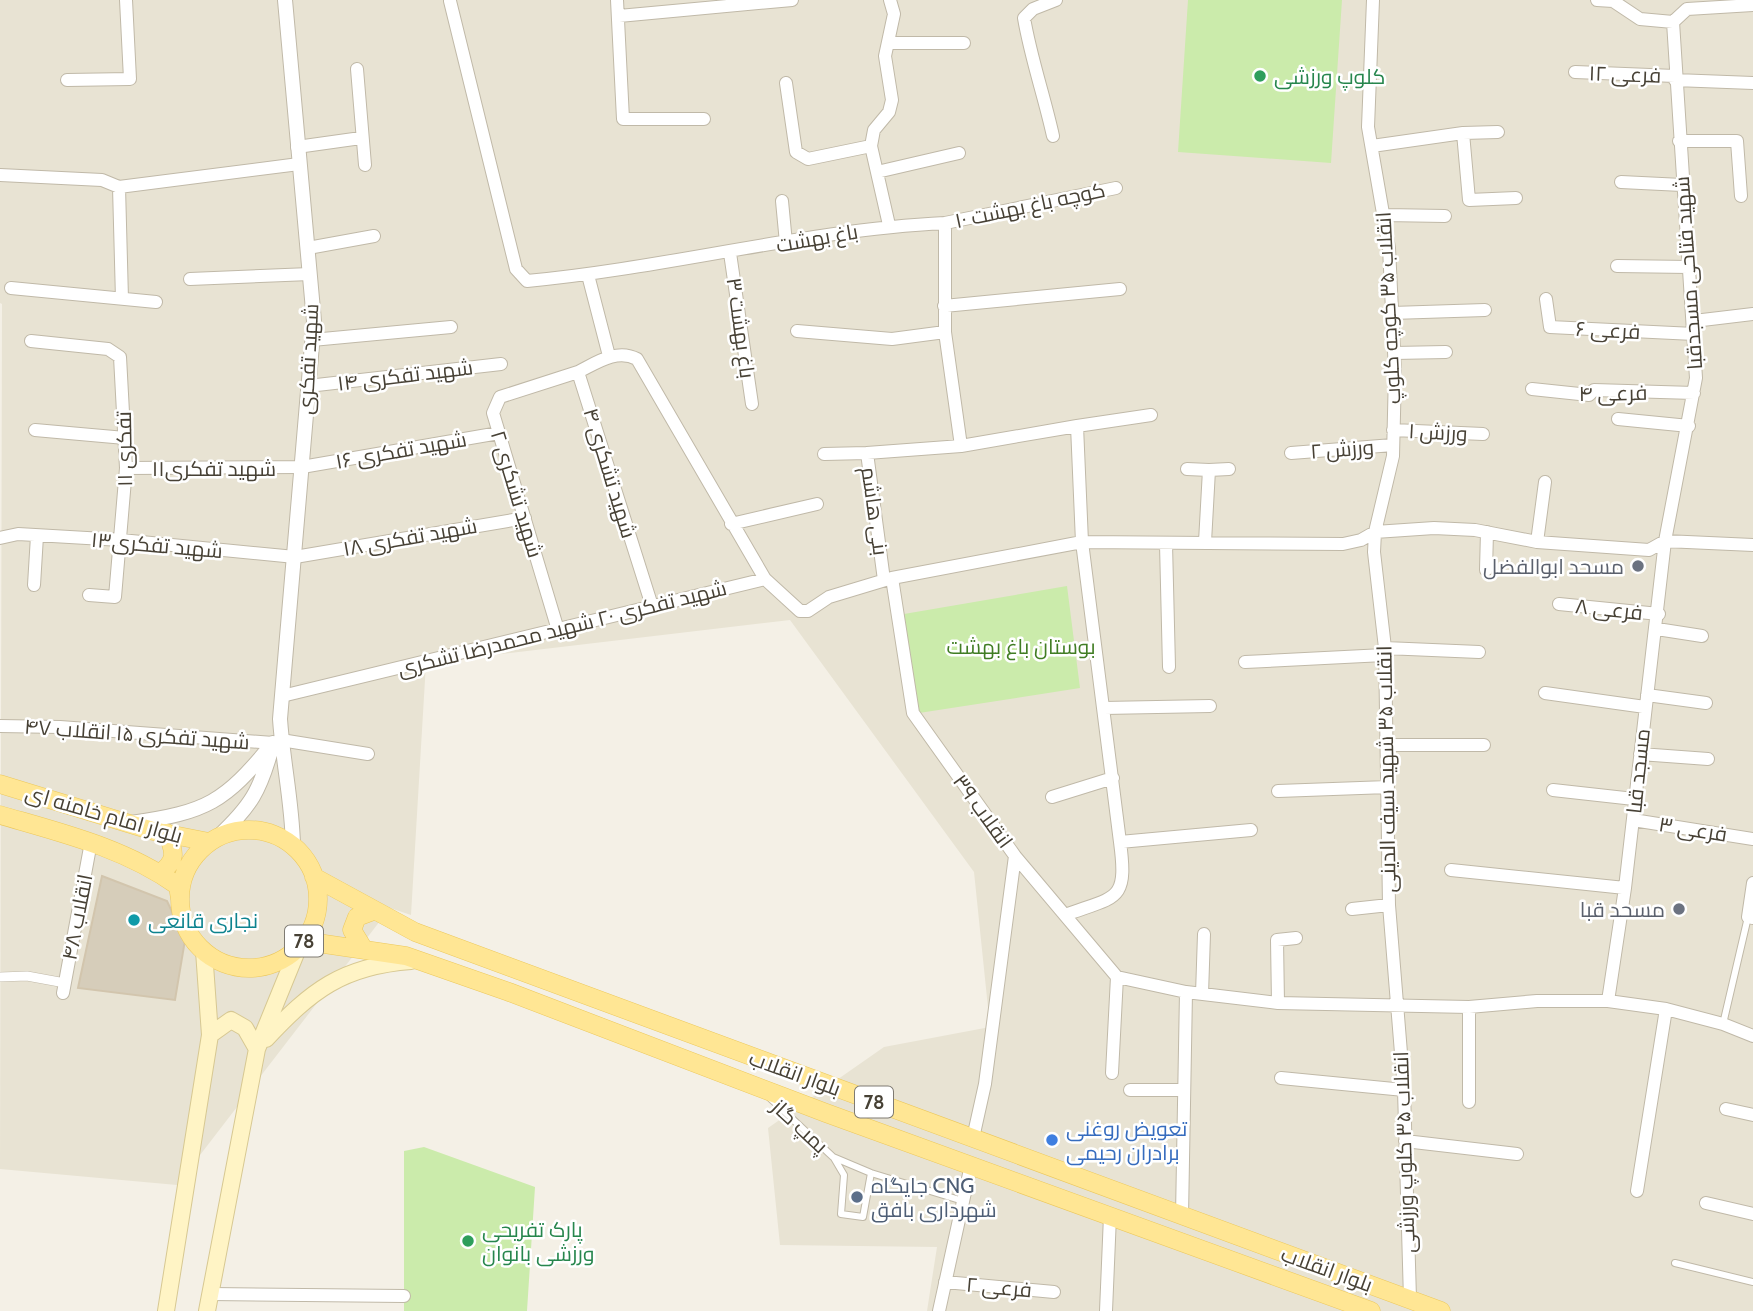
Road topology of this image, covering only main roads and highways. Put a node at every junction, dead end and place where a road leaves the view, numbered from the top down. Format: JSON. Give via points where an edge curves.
{"nodes":[{"id":1,"x":0,"y":784,"type":"edge"},
{"id":2,"x":0,"y":815,"type":"edge"},
{"id":3,"x":167,"y":834,"type":"junction"},
{"id":4,"x":214,"y":839,"type":"junction"},
{"id":5,"x":160,"y":873,"type":"junction"},
{"id":6,"x":314,"y":877,"type":"junction"},
{"id":7,"x":373,"y":911,"type":"junction"},
{"id":8,"x":182,"y":916,"type":"junction"},
{"id":9,"x":301,"y":944,"type":"junction"},
{"id":10,"x":363,"y":947,"type":"junction"},
{"id":11,"x":204,"y":951,"type":"junction"},
{"id":12,"x":418,"y":960,"type":"junction"},
{"id":13,"x":210,"y":1035,"type":"junction"},
{"id":14,"x":257,"y":1049,"type":"junction"},
{"id":15,"x":1235,"y":1235,"type":"junction"},
{"id":16,"x":1288,"y":1255,"type":"junction"},
{"id":17,"x":1225,"y":1258,"type":"junction"},
{"id":18,"x":1280,"y":1278,"type":"junction"},
{"id":19,"x":166,"y":1311,"type":"edge"},
{"id":20,"x":207,"y":1311,"type":"edge"},
{"id":21,"x":1371,"y":1311,"type":"edge"},
{"id":22,"x":1441,"y":1311,"type":"edge"}],
"edges":[{"from":1,"to":3,"type":"main road","name":"بلوار امام خامنه ای"},
{"from":2,"to":5,"type":"main road","name":"بلوار امام خامنه ای","via":[[91,842]]},
{"from":3,"to":4,"type":"main road","name":"بلوار امام خامنه ای"},
{"from":3,"to":5,"type":"main road","via":[[175,853],[172,865]]},
{"from":4,"to":6,"type":"main road","number":"78","via":[[237,831],[276,835],[293,845]]},
{"from":4,"to":8,"type":"main road","via":[[194,856],[184,875]]},
{"from":5,"to":8,"type":"main road","name":"بلوار امام خامنه ای","via":[[178,886]]},
{"from":6,"to":7,"type":"main road","name":"بلوار انقلاب","number":"78"},
{"from":6,"to":9,"type":"main road","number":"78","via":[[316,910]]},
{"from":7,"to":10,"type":"main road","via":[[357,917],[352,930]]},
{"from":7,"to":15,"type":"main road","name":"بلوار انقلاب","number":"78","via":[[415,932]]},
{"from":8,"to":11,"type":"main road"},
{"from":9,"to":10,"type":"main road","name":"بلوار انقلاب","number":"78"},
{"from":9,"to":11,"type":"main road","number":"78","via":[[282,959],[253,967],[222,962]]},
{"from":9,"to":14,"type":"main road"},
{"from":10,"to":12,"type":"main road","name":"بلوار انقلاب","number":"78"},
{"from":11,"to":13,"type":"main road"},
{"from":12,"to":14,"type":"main road","via":[[387,962],[327,984],[300,1003]]},
{"from":12,"to":17,"type":"main road","name":"بلوار انقلاب","number":"78"},
{"from":13,"to":14,"type":"main road","via":[[231,1020],[245,1028]]},
{"from":13,"to":19,"type":"main road"},
{"from":14,"to":20,"type":"main road"},
{"from":15,"to":16,"type":"main road","name":"بلوار انقلاب","number":"78"},
{"from":15,"to":17,"type":"main road","via":[[1245,1247],[1243,1254]]},
{"from":16,"to":18,"type":"main road","via":[[1272,1254],[1265,1262]]},
{"from":16,"to":22,"type":"main road","name":"بلوار انقلاب","number":"78"},
{"from":17,"to":18,"type":"main road","name":"بلوار انقلاب","number":"78"},
{"from":18,"to":21,"type":"main road","name":"بلوار انقلاب","number":"78"}]}
